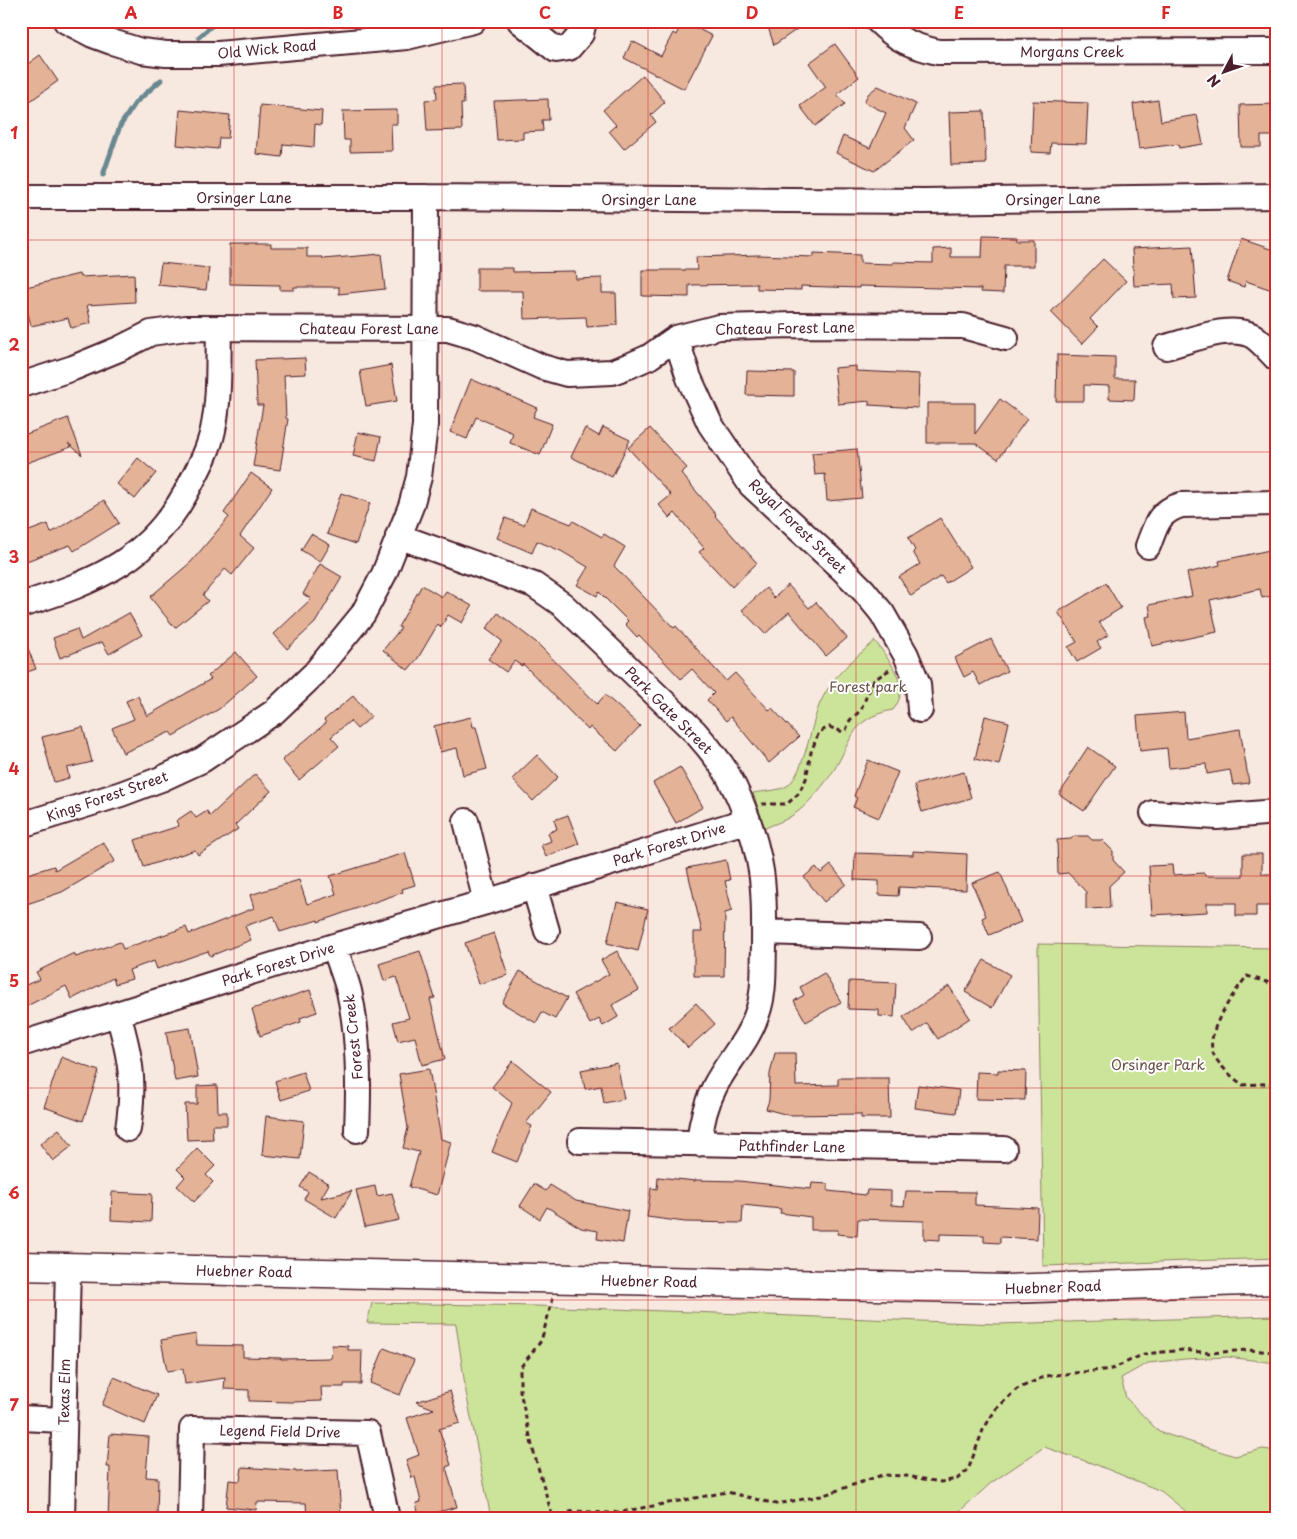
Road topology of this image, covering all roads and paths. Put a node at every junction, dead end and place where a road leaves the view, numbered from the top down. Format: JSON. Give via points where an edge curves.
{"nodes":[{"id":1,"x":66,"y":21,"type":"edge"},
{"id":2,"x":473,"y":21,"type":"edge"},
{"id":3,"x":520,"y":21,"type":"edge"},
{"id":4,"x":584,"y":21,"type":"edge"},
{"id":5,"x":878,"y":21,"type":"edge"},
{"id":6,"x":1276,"y":51,"type":"edge"},
{"id":7,"x":1276,"y":196,"type":"edge"},
{"id":8,"x":21,"y":197,"type":"edge"},
{"id":9,"x":426,"y":197,"type":"junction"},
{"id":10,"x":219,"y":328,"type":"junction"},
{"id":11,"x":427,"y":329,"type":"junction"},
{"id":12,"x":676,"y":338,"type":"junction"},
{"id":13,"x":1006,"y":338,"type":"dead end"},
{"id":14,"x":1166,"y":347,"type":"dead end"},
{"id":15,"x":1276,"y":358,"type":"edge"},
{"id":16,"x":21,"y":385,"type":"edge"},
{"id":17,"x":1276,"y":503,"type":"edge"},
{"id":18,"x":398,"y":536,"type":"junction"},
{"id":19,"x":1148,"y":546,"type":"dead end"},
{"id":20,"x":21,"y":605,"type":"edge"},
{"id":21,"x":907,"y":658,"type":"junction"},
{"id":22,"x":920,"y":710,"type":"dead end"},
{"id":23,"x":744,"y":811,"type":"junction"},
{"id":24,"x":1276,"y":812,"type":"edge"},
{"id":25,"x":1153,"y":813,"type":"dead end"},
{"id":26,"x":466,"y":821,"type":"dead end"},
{"id":27,"x":21,"y":825,"type":"edge"},
{"id":28,"x":534,"y":886,"type":"junction"},
{"id":29,"x":486,"y":902,"type":"junction"},
{"id":30,"x":547,"y":931,"type":"dead end"},
{"id":31,"x":764,"y":932,"type":"junction"},
{"id":32,"x":920,"y":937,"type":"dead end"},
{"id":33,"x":334,"y":946,"type":"junction"},
{"id":34,"x":1276,"y":988,"type":"edge"},
{"id":35,"x":118,"y":1014,"type":"junction"},
{"id":36,"x":21,"y":1044,"type":"edge"},
{"id":37,"x":1276,"y":1083,"type":"edge"},
{"id":38,"x":128,"y":1129,"type":"dead end"},
{"id":39,"x":357,"y":1130,"type":"dead end"},
{"id":40,"x":580,"y":1141,"type":"dead end"},
{"id":41,"x":699,"y":1144,"type":"junction"},
{"id":42,"x":1004,"y":1149,"type":"dead end"},
{"id":43,"x":21,"y":1266,"type":"edge"},
{"id":44,"x":68,"y":1267,"type":"junction"},
{"id":45,"x":559,"y":1278,"type":"junction"},
{"id":46,"x":1276,"y":1280,"type":"edge"},
{"id":47,"x":1276,"y":1352,"type":"edge"},
{"id":48,"x":21,"y":1418,"type":"edge"},
{"id":49,"x":63,"y":1420,"type":"junction"},
{"id":50,"x":62,"y":1518,"type":"edge"},
{"id":51,"x":190,"y":1518,"type":"edge"},
{"id":52,"x":387,"y":1518,"type":"edge"},
{"id":53,"x":553,"y":1518,"type":"edge"},
{"id":54,"x":563,"y":1518,"type":"edge"}],
"edges":[{"from":1,"to":2,"type":"street","name":"Old Wick Road","via":[[93,35],[141,51],[218,54],[407,37]]},
{"from":3,"to":4,"type":"street","via":[[556,50],[569,48],[581,34]]},
{"from":5,"to":6,"type":"street","name":"Morgans Creek","via":[[906,42],[938,52]]},
{"from":7,"to":9,"type":"street","name":"Orsinger Lane","via":[[925,201]]},
{"from":8,"to":9,"type":"street","name":"Orsinger Lane"},
{"from":9,"to":11,"type":"street","name":"Kings Forest Street"},
{"from":10,"to":11,"type":"street","name":"Chateau Forest Lane"},
{"from":10,"to":16,"type":"street","name":"Chateau Forest Lane","via":[[151,333],[72,368]]},
{"from":10,"to":20,"type":"street","via":[[217,405],[208,446],[185,495],[158,533],[138,552],[82,585]]},
{"from":11,"to":12,"type":"street","name":"Chateau Forest Lane","via":[[457,331],[542,367],[567,374],[612,372],[631,366]]},
{"from":11,"to":18,"type":"street","name":"Kings Forest Street","via":[[425,425],[419,477]]},
{"from":12,"to":13,"type":"street","name":"Chateau Forest Lane","via":[[719,327],[794,325],[962,326]]},
{"from":12,"to":21,"type":"street","name":"Royal Forest Street","via":[[689,378],[710,424],[752,485],[864,590],[882,613]]},
{"from":14,"to":15,"type":"street","via":[[1226,331],[1242,332],[1253,336]]},
{"from":17,"to":19,"type":"street","via":[[1170,508],[1160,517]]},
{"from":18,"to":23,"type":"street","name":"Park Gate Street","via":[[534,585],[563,606],[695,732],[721,763]]},
{"from":18,"to":27,"type":"street","name":"Kings Forest Street","via":[[384,574],[363,614],[314,674],[274,712],[202,760],[161,779]]},
{"from":21,"to":22,"type":"street","name":"Royal Forest Street","via":[[918,684]]},
{"from":21,"to":23,"type":"path","via":[[874,680],[860,711],[850,720],[846,730],[829,727],[818,732],[806,779],[798,794],[787,804]]},
{"from":23,"to":28,"type":"street","name":"Park Forest Drive"},
{"from":23,"to":31,"type":"street","name":"Park Gate Street","via":[[761,870]]},
{"from":24,"to":25,"type":"street","via":[[1217,817]]},
{"from":26,"to":29,"type":"street"},
{"from":28,"to":29,"type":"street","name":"Park Forest Drive"},
{"from":28,"to":30,"type":"street"},
{"from":29,"to":33,"type":"street","name":"Park Forest Drive"},
{"from":31,"to":32,"type":"street"},
{"from":31,"to":41,"type":"street","name":"Park Gate Street","via":[[763,987],[758,1013],[748,1036],[715,1085],[701,1120]]},
{"from":33,"to":35,"type":"street","name":"Park Forest Drive"},
{"from":33,"to":39,"type":"street","name":"Forest Creek","via":[[349,990],[356,1036]]},
{"from":34,"to":37,"type":"path","via":[[1247,976],[1232,995],[1212,1033],[1213,1053],[1229,1074],[1243,1085]]},
{"from":35,"to":36,"type":"street","name":"Park Forest Drive"},
{"from":35,"to":38,"type":"street","via":[[131,1068]]},
{"from":40,"to":41,"type":"street","name":"Pathfinder Lane"},
{"from":41,"to":42,"type":"street","name":"Pathfinder Lane"},
{"from":43,"to":44,"type":"main road","name":"Huebner Road"},
{"from":44,"to":45,"type":"main road","name":"Huebner Road"},
{"from":44,"to":49,"type":"street","name":"Texas Elm"},
{"from":45,"to":46,"type":"main road","name":"Huebner Road","via":[[1006,1289]]},
{"from":45,"to":53,"type":"path","via":[[541,1341],[520,1368],[520,1391]]},
{"from":47,"to":54,"type":"path","via":[[1183,1350],[1144,1354],[1112,1369],[1046,1376],[1017,1389],[996,1409],[983,1430],[968,1470],[957,1479],[941,1482],[882,1475],[821,1496],[776,1504],[727,1492],[626,1511],[574,1511],[566,1513]]},
{"from":48,"to":49,"type":"street"},
{"from":49,"to":50,"type":"street","name":"Texas Elm"},
{"from":51,"to":52,"type":"street","name":"Legend Field Drive","via":[[192,1429],[368,1433]]}]}
